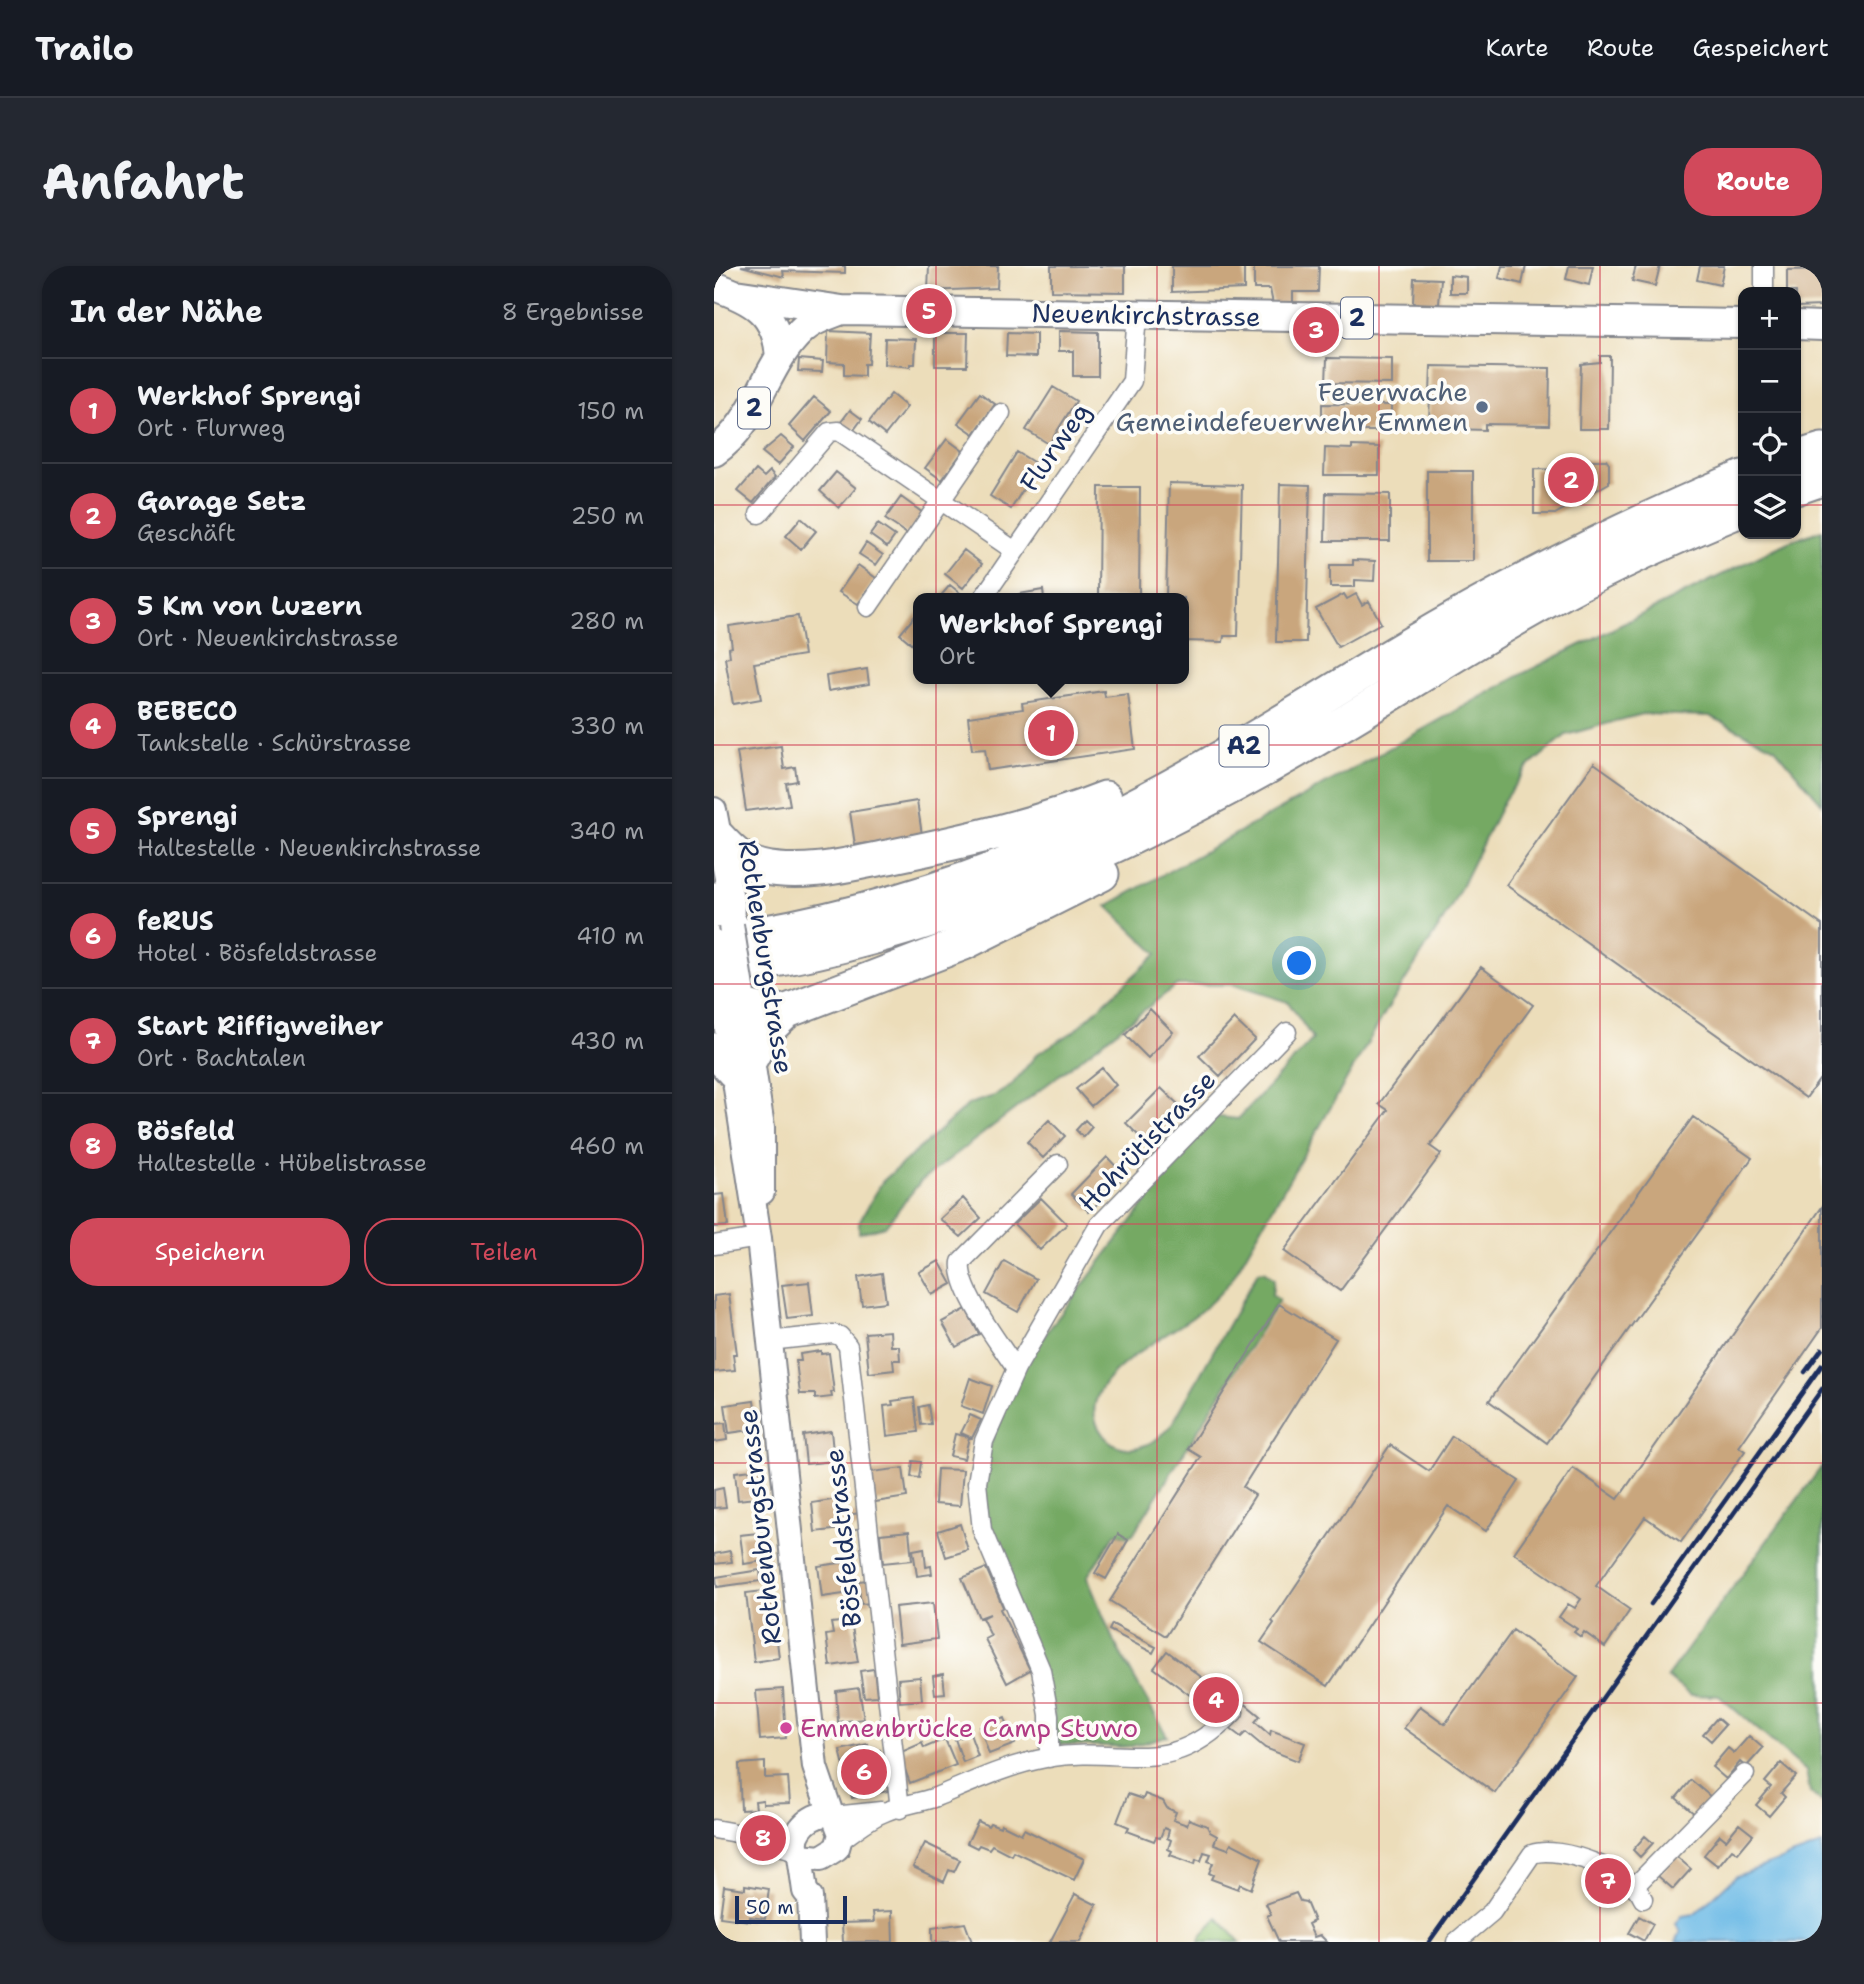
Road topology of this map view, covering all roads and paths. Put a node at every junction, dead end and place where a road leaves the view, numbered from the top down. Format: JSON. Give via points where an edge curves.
{"nodes":[{"id":1,"x":1764,"y":266,"type":"edge"},
{"id":2,"x":1764,"y":287,"type":"edge"},
{"id":3,"x":724,"y":290,"type":"edge"},
{"id":4,"x":842,"y":310,"type":"junction"},
{"id":5,"x":1137,"y":314,"type":"junction"},
{"id":6,"x":1738,"y":324,"type":"edge"},
{"id":7,"x":1801,"y":326,"type":"edge"},
{"id":8,"x":1822,"y":326,"type":"edge"},
{"id":9,"x":780,"y":357,"type":"junction"},
{"id":10,"x":1001,"y":413,"type":"dead end"},
{"id":11,"x":1822,"y":450,"type":"edge"},
{"id":12,"x":715,"y":452,"type":"edge"},
{"id":13,"x":1801,"y":456,"type":"edge"},
{"id":14,"x":1738,"y":479,"type":"edge"},
{"id":15,"x":1822,"y":480,"type":"edge"},
{"id":16,"x":1801,"y":486,"type":"edge"},
{"id":17,"x":943,"y":500,"type":"junction"},
{"id":18,"x":1738,"y":511,"type":"edge"},
{"id":19,"x":759,"y":514,"type":"dead end"},
{"id":20,"x":1015,"y":551,"type":"junction"},
{"id":21,"x":986,"y":593,"type":"edge"},
{"id":22,"x":868,"y":607,"type":"dead end"},
{"id":23,"x":1404,"y":648,"type":"junction"},
{"id":24,"x":1275,"y":763,"type":"junction"},
{"id":25,"x":716,"y":824,"type":"edge"},
{"id":26,"x":721,"y":920,"type":"edge"},
{"id":27,"x":727,"y":999,"type":"edge"},
{"id":28,"x":787,"y":1011,"type":"junction"},
{"id":29,"x":1287,"y":1032,"type":"dead end"},
{"id":30,"x":733,"y":1060,"type":"edge"},
{"id":31,"x":1058,"y":1164,"type":"dead end"},
{"id":32,"x":758,"y":1238,"type":"junction"},
{"id":33,"x":714,"y":1244,"type":"edge"},
{"id":34,"x":769,"y":1341,"type":"junction"},
{"id":35,"x":1016,"y":1369,"type":"junction"},
{"id":36,"x":1234,"y":1712,"type":"dead end"},
{"id":37,"x":1049,"y":1758,"type":"junction"},
{"id":38,"x":1745,"y":1774,"type":"dead end"},
{"id":39,"x":892,"y":1810,"type":"junction"},
{"id":40,"x":715,"y":1833,"type":"edge"},
{"id":41,"x":813,"y":1835,"type":"junction"},
{"id":42,"x":840,"y":1841,"type":"joint"},
{"id":43,"x":812,"y":1942,"type":"edge"},
{"id":44,"x":1456,"y":1942,"type":"edge"}],
"edges":[{"from":1,"to":2,"type":"street"},
{"from":3,"to":4,"type":"main road","number":"2"},
{"from":3,"to":9,"type":"main road","via":[[769,317],[779,337]]},
{"from":4,"to":5,"type":"main road","name":"Neuenkirchstrasse","number":"2"},
{"from":4,"to":9,"type":"main road","number":"2","via":[[803,329]]},
{"from":5,"to":6,"type":"main road","name":"Neuenkirchstrasse","number":"2"},
{"from":5,"to":20,"type":"street","name":"Flurweg","via":[[1132,381]]},
{"from":7,"to":8,"type":"main road"},
{"from":9,"to":12,"type":"main road","number":"2","via":[[759,400]]},
{"from":10,"to":17,"type":"street"},
{"from":11,"to":13,"type":"highway"},
{"from":14,"to":23,"type":"highway","number":"A2","via":[[1582,550]]},
{"from":15,"to":16,"type":"highway"},
{"from":17,"to":19,"type":"street","via":[[839,431],[828,432]]},
{"from":17,"to":20,"type":"street"},
{"from":17,"to":22,"type":"street"},
{"from":18,"to":24,"type":"highway","number":"A2","via":[[1561,593]]},
{"from":20,"to":21,"type":"street","name":"Flurweg"},
{"from":23,"to":25,"type":"highway","via":[[1359,665],[1170,770],[1054,817],[919,851],[804,871],[747,863]]},
{"from":23,"to":26,"type":"highway","number":"A2","via":[[1245,746],[1039,850],[974,876],[793,928]]},
{"from":24,"to":27,"type":"highway","number":"A2","via":[[1075,864],[984,901],[839,945]]},
{"from":24,"to":28,"type":"highway","via":[[1180,834],[1010,922]]},
{"from":25,"to":26,"type":"main road","name":"Rothenburgstrasse"},
{"from":26,"to":27,"type":"main road","name":"Rothenburgstrasse","bridge":true},
{"from":27,"to":28,"type":"highway","via":[[771,1012]]},
{"from":27,"to":30,"type":"main road","name":"Rothenburgstrasse"},
{"from":28,"to":30,"type":"highway"},
{"from":29,"to":35,"type":"street","name":"Hohrütistrasse","via":[[1099,1225]]},
{"from":30,"to":32,"type":"main road","name":"Rothenburgstrasse","via":[[763,1145]]},
{"from":31,"to":35,"type":"street","name":"Hohrütistrasse","via":[[961,1262],[962,1277],[981,1315]]},
{"from":32,"to":33,"type":"street"},
{"from":32,"to":34,"type":"main road","name":"Rothenburgstrasse"},
{"from":34,"to":39,"type":"street","name":"Bösfeldstrasse","via":[[833,1334],[848,1346]]},
{"from":34,"to":41,"type":"main road","name":"Rothenburgstrasse","via":[[815,1768],[811,1780]]},
{"from":35,"to":37,"type":"street","name":"Hohrütistrasse","via":[[984,1441],[977,1501],[982,1530],[1041,1670],[1049,1715]]},
{"from":36,"to":37,"type":"street","via":[[1204,1740],[1167,1755]]},
{"from":37,"to":39,"type":"street"},
{"from":38,"to":44,"type":"street","via":[[1639,1893],[1625,1877],[1557,1850],[1542,1850],[1532,1854],[1492,1912]]},
{"from":39,"to":41,"type":"street"},
{"from":39,"to":42,"type":"street"},
{"from":40,"to":41,"type":"street","via":[[763,1838],[770,1833]]},
{"from":41,"to":42,"type":"main road","via":[[832,1853]]},
{"from":41,"to":43,"type":"main road","name":"Rothenburgstrasse","via":[[805,1891],[810,1897]]}]}
